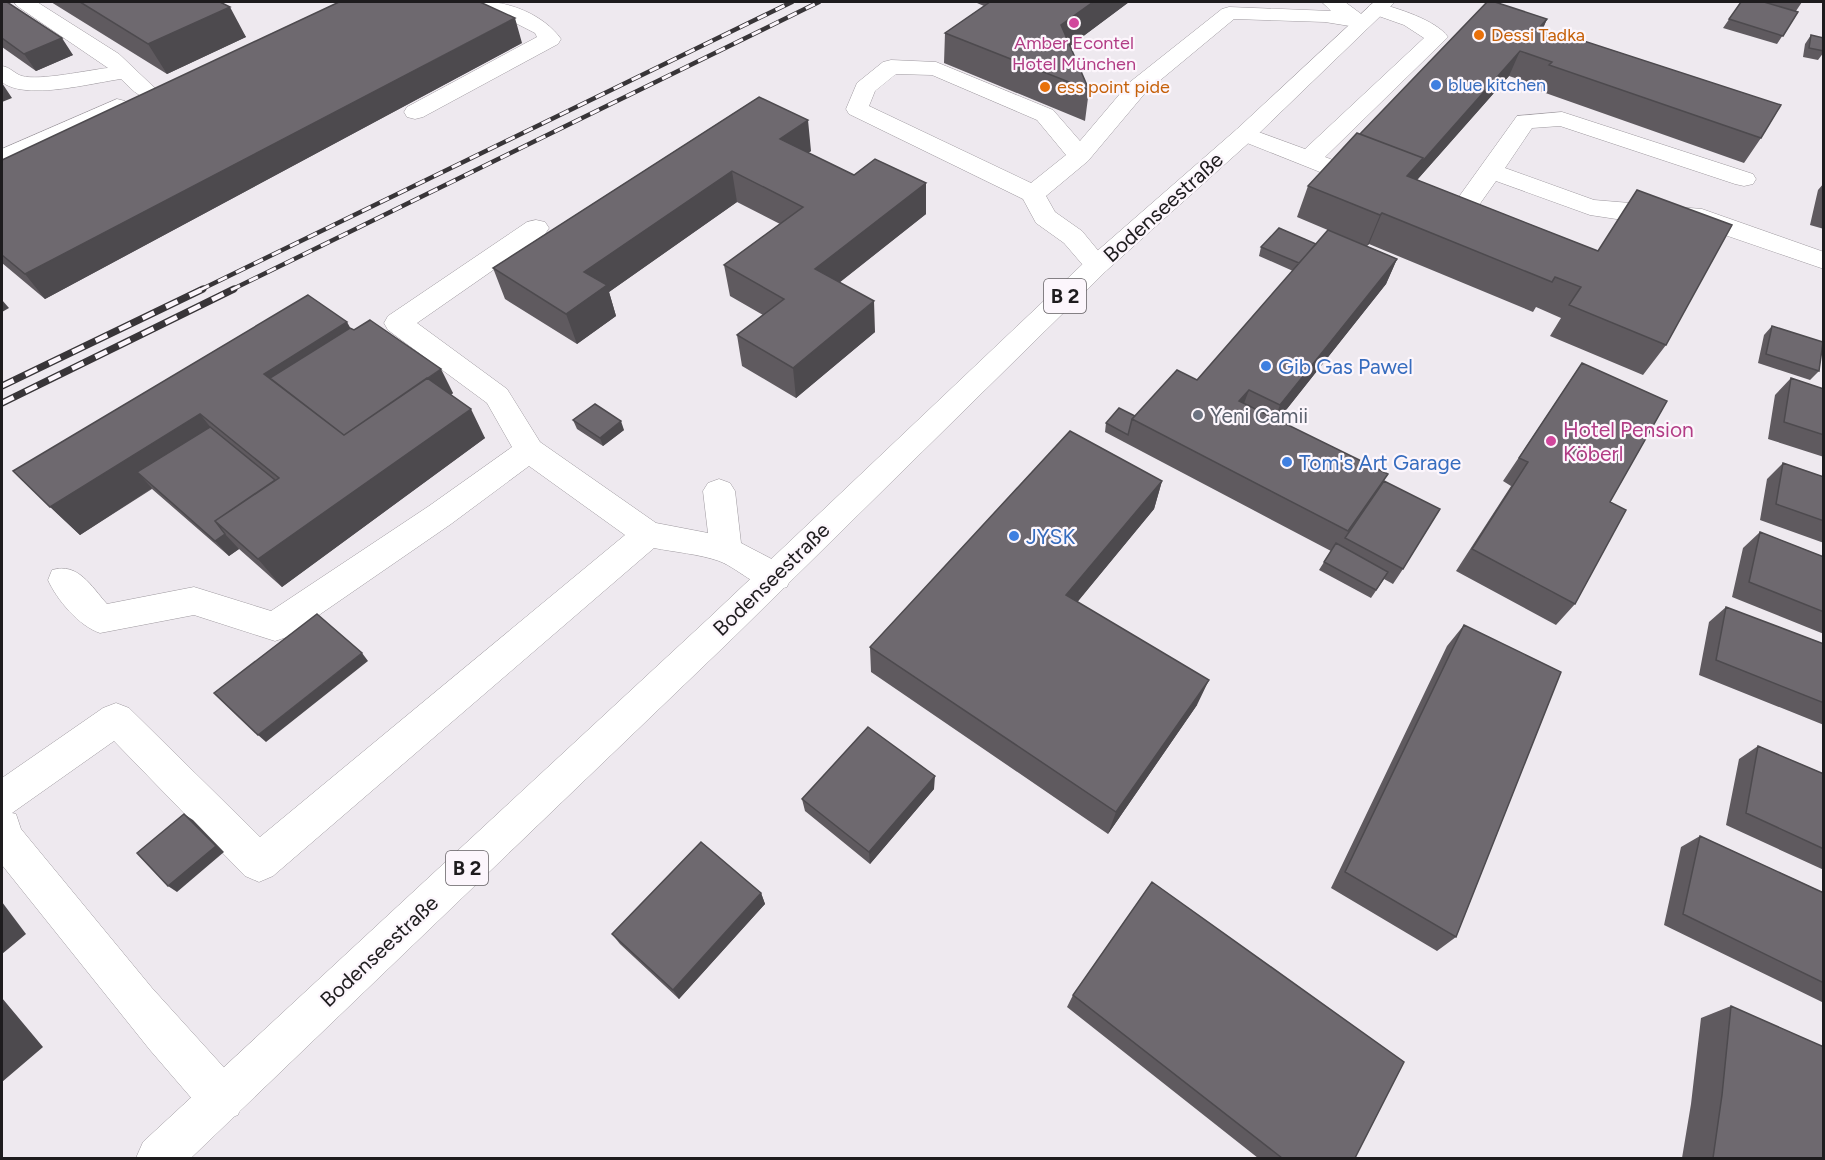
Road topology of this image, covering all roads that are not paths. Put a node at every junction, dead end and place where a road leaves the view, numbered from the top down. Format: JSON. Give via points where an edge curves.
{"nodes":[{"id":1,"x":24,"y":2,"type":"edge"},
{"id":2,"x":489,"y":2,"type":"edge"},
{"id":3,"x":1332,"y":2,"type":"edge"},
{"id":4,"x":1375,"y":11,"type":"edge"},
{"id":5,"x":2,"y":72,"type":"edge"},
{"id":6,"x":125,"y":72,"type":"junction"},
{"id":7,"x":169,"y":82,"type":"edge"},
{"id":8,"x":148,"y":92,"type":"junction"},
{"id":9,"x":415,"y":112,"type":"dead end"},
{"id":10,"x":1245,"y":134,"type":"junction"},
{"id":11,"x":909,"y":154,"type":"dead end"},
{"id":12,"x":1080,"y":156,"type":"junction"},
{"id":13,"x":2,"y":158,"type":"edge"},
{"id":14,"x":1309,"y":159,"type":"junction"},
{"id":15,"x":1339,"y":171,"type":"edge"},
{"id":16,"x":1491,"y":171,"type":"junction"},
{"id":17,"x":1744,"y":179,"type":"dead end"},
{"id":18,"x":1033,"y":194,"type":"junction"},
{"id":19,"x":1414,"y":200,"type":"edge"},
{"id":20,"x":1045,"y":217,"type":"junction"},
{"id":21,"x":536,"y":228,"type":"dead end"},
{"id":22,"x":1824,"y":261,"type":"edge"},
{"id":23,"x":1097,"y":265,"type":"junction"},
{"id":24,"x":529,"y":450,"type":"junction"},
{"id":25,"x":719,"y":491,"type":"dead end"},
{"id":26,"x":648,"y":534,"type":"junction"},
{"id":27,"x":726,"y":550,"type":"junction"},
{"id":28,"x":775,"y":577,"type":"junction"},
{"id":29,"x":63,"y":580,"type":"dead end"},
{"id":30,"x":2,"y":799,"type":"edge"},
{"id":31,"x":2,"y":827,"type":"edge"},
{"id":32,"x":222,"y":1099,"type":"junction"},
{"id":33,"x":159,"y":1158,"type":"edge"}],
"edges":[{"from":1,"to":6,"type":"main road"},
{"from":2,"to":9,"type":"main road","via":[[542,29],[550,39]]},
{"from":3,"to":4,"type":"main road"},
{"from":4,"to":10,"type":"main road","name":"Bodenseestraße","number":"B 2"},
{"from":4,"to":12,"type":"main road","via":[[1325,16],[1229,13],[1138,87]]},
{"from":4,"to":14,"type":"main road","via":[[1411,21],[1437,37]]},
{"from":5,"to":6,"type":"main road","via":[[15,82],[36,84]]},
{"from":6,"to":8,"type":"main road"},
{"from":7,"to":8,"type":"main road"},
{"from":8,"to":13,"type":"main road"},
{"from":10,"to":14,"type":"main road"},
{"from":10,"to":23,"type":"main road","name":"Bodenseestraße","number":"B 2"},
{"from":11,"to":20,"type":"main road"},
{"from":12,"to":18,"type":"main road"},
{"from":12,"to":18,"type":"main road","via":[[1045,115],[936,69],[891,67],[865,88],[857,109]]},
{"from":14,"to":15,"type":"main road"},
{"from":16,"to":17,"type":"main road","via":[[1525,121],[1562,119]]},
{"from":16,"to":19,"type":"main road","via":[[1458,216]]},
{"from":16,"to":22,"type":"main road","via":[[1590,207],[1693,214]]},
{"from":18,"to":20,"type":"main road"},
{"from":20,"to":23,"type":"main road","via":[[1073,237]]},
{"from":21,"to":24,"type":"main road","via":[[398,323],[497,396]]},
{"from":23,"to":28,"type":"main road","name":"Bodenseestraße","number":"B 2"},
{"from":24,"to":26,"type":"main road"},
{"from":24,"to":29,"type":"main road","via":[[275,627],[194,601],[100,619]]},
{"from":25,"to":27,"type":"main road"},
{"from":26,"to":27,"type":"main road"},
{"from":26,"to":30,"type":"main road","via":[[259,863],[116,719]]},
{"from":27,"to":28,"type":"main road"},
{"from":28,"to":32,"type":"main road","name":"Bodenseestraße","number":"B 2"},
{"from":31,"to":32,"type":"main road","via":[[3,836],[65,917]]},
{"from":32,"to":33,"type":"main road","name":"Bodenseestraße","number":"B 2"}]}
